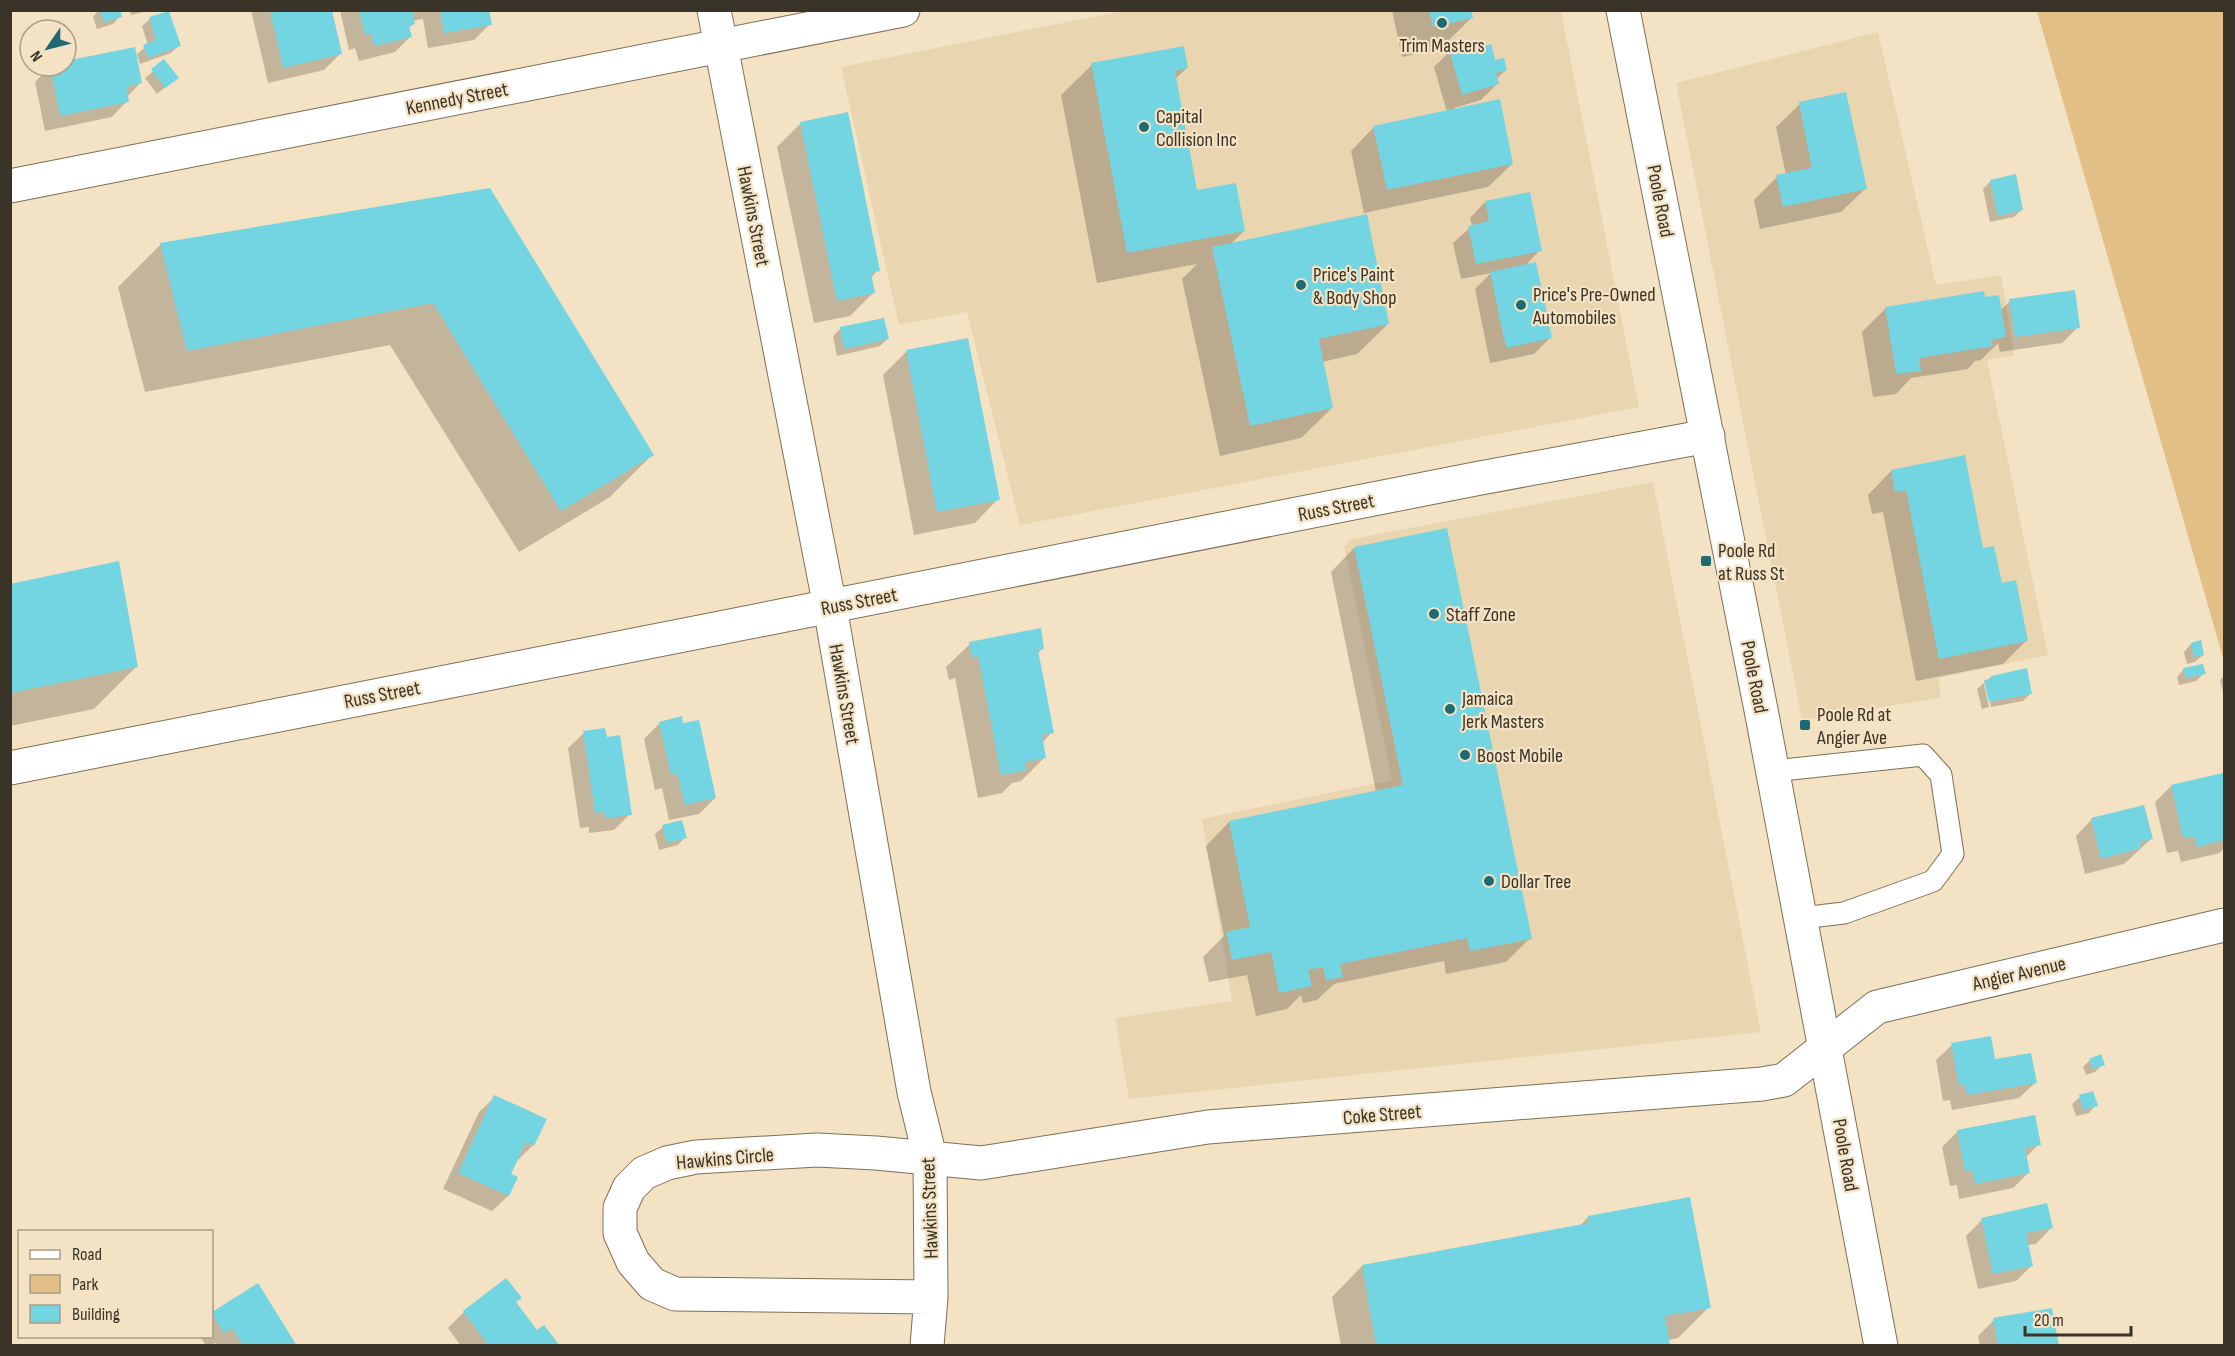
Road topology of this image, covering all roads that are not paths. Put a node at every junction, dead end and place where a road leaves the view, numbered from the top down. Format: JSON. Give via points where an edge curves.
{"nodes":[{"id":1,"x":714,"y":10,"type":"edge"},
{"id":2,"x":903,"y":10,"type":"edge"},
{"id":3,"x":1623,"y":10,"type":"edge"},
{"id":4,"x":721,"y":47,"type":"junction"},
{"id":5,"x":10,"y":186,"type":"edge"},
{"id":6,"x":1708,"y":436,"type":"junction"},
{"id":7,"x":830,"y":607,"type":"junction"},
{"id":8,"x":10,"y":768,"type":"edge"},
{"id":9,"x":1773,"y":771,"type":"junction"},
{"id":10,"x":1801,"y":918,"type":"junction"},
{"id":11,"x":2224,"y":925,"type":"edge"},
{"id":12,"x":1826,"y":1048,"type":"junction"},
{"id":13,"x":930,"y":1157,"type":"junction"},
{"id":14,"x":931,"y":1297,"type":"junction"},
{"id":15,"x":927,"y":1346,"type":"edge"},
{"id":16,"x":1881,"y":1346,"type":"edge"}],
"edges":[{"from":1,"to":4,"type":"street","name":"Hawkins Street"},
{"from":2,"to":4,"type":"street","name":"Kennedy Street"},
{"from":3,"to":6,"type":"street","name":"Poole Road"},
{"from":4,"to":5,"type":"street","name":"Kennedy Street"},
{"from":4,"to":7,"type":"street","name":"Hawkins Street"},
{"from":6,"to":7,"type":"street","name":"Russ Street"},
{"from":6,"to":9,"type":"street","name":"Poole Road"},
{"from":7,"to":8,"type":"street","name":"Russ Street"},
{"from":7,"to":13,"type":"street","name":"Hawkins Street","via":[[912,1080]]},
{"from":9,"to":10,"type":"street","name":"Poole Road"},
{"from":9,"to":10,"type":"lane","via":[[1923,755],[1941,775],[1953,855],[1934,881],[1844,913]]},
{"from":10,"to":12,"type":"street","name":"Poole Road"},
{"from":11,"to":12,"type":"street","name":"Angier Avenue","via":[[1877,1007]]},
{"from":12,"to":13,"type":"street","name":"Coke Street","via":[[1784,1080],[1762,1084],[1208,1127],[981,1163]]},
{"from":12,"to":16,"type":"street","name":"Poole Road"},
{"from":13,"to":14,"type":"street","name":"Hawkins Street"},
{"from":13,"to":14,"type":"street","name":"Hawkins Circle","via":[[817,1150],[696,1157],[667,1163],[644,1173],[628,1188],[620,1208],[620,1233],[633,1262],[652,1284],[675,1294]]},
{"from":14,"to":15,"type":"street","name":"Hawkins Street"}]}
